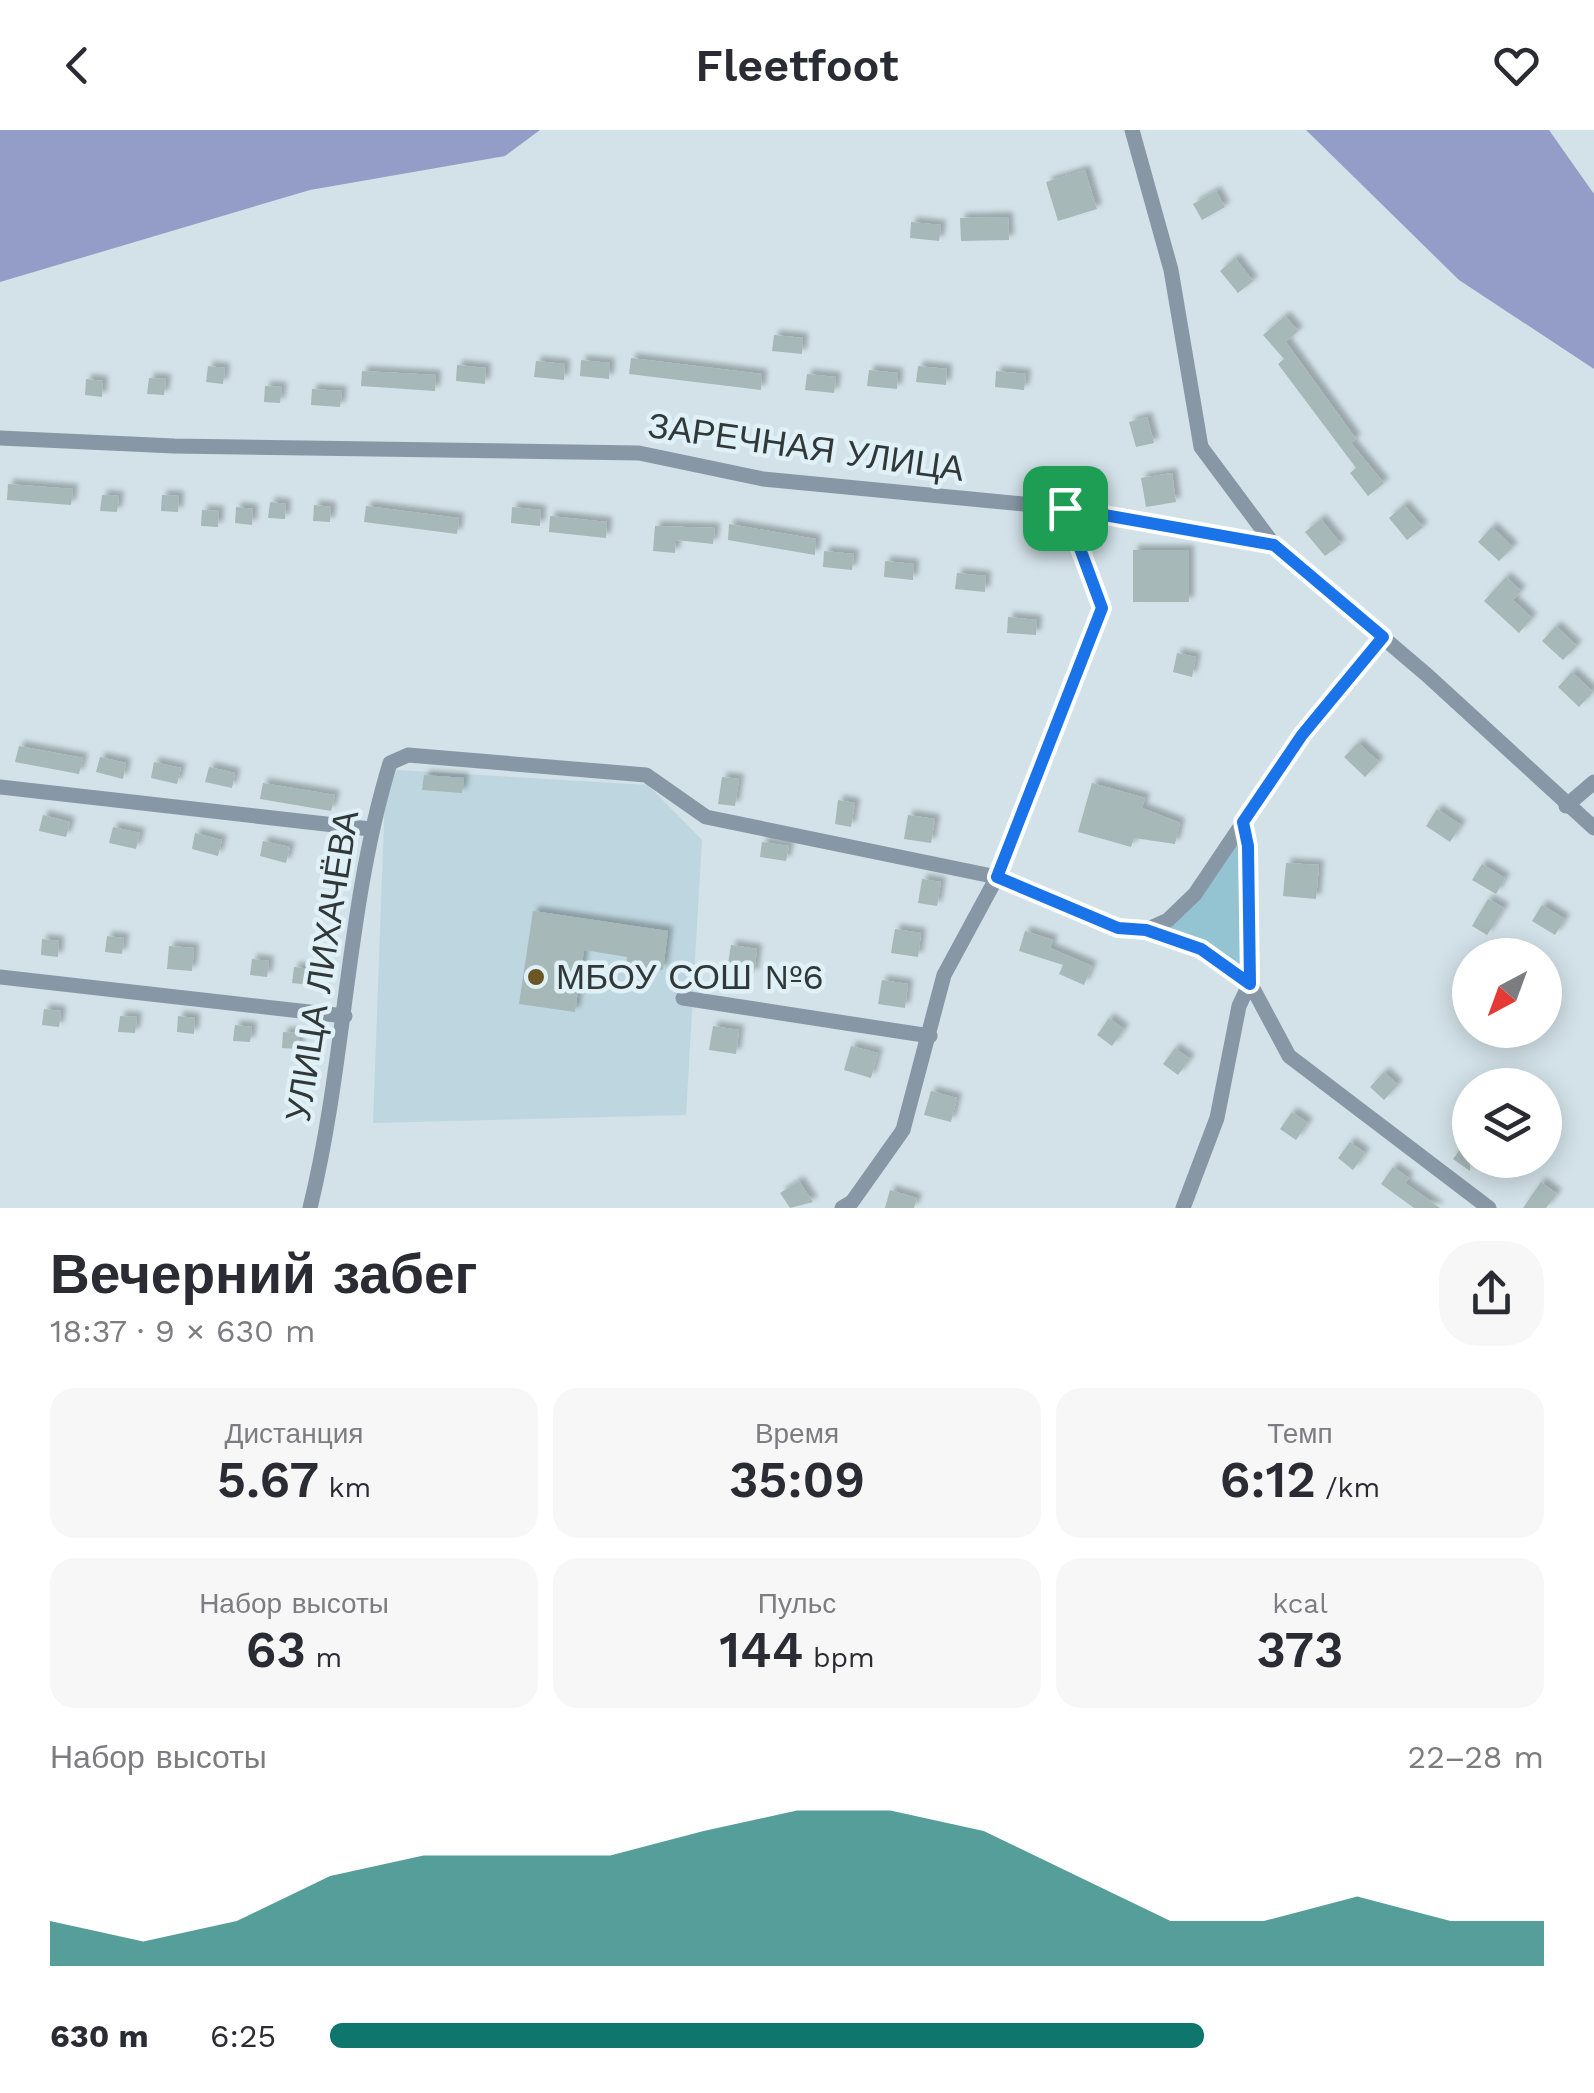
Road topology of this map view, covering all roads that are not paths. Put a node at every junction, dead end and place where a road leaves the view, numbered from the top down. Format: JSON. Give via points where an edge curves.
{"nodes":[{"id":1,"x":1132,"y":130,"type":"edge"},
{"id":2,"x":0,"y":438,"type":"edge"},
{"id":3,"x":1065,"y":508,"type":"junction"},
{"id":4,"x":1274,"y":545,"type":"junction"},
{"id":5,"x":1383,"y":637,"type":"junction"},
{"id":6,"x":1594,"y":782,"type":"edge"},
{"id":7,"x":0,"y":787,"type":"edge"},
{"id":8,"x":1566,"y":806,"type":"junction"},
{"id":9,"x":1243,"y":822,"type":"junction"},
{"id":10,"x":1594,"y":828,"type":"edge"},
{"id":11,"x":370,"y":830,"type":"junction"},
{"id":12,"x":997,"y":877,"type":"junction"},
{"id":13,"x":1146,"y":930,"type":"junction"},
{"id":14,"x":0,"y":977,"type":"edge"},
{"id":15,"x":1250,"y":984,"type":"junction"},
{"id":16,"x":683,"y":998,"type":"dead end"},
{"id":17,"x":344,"y":1016,"type":"junction"},
{"id":18,"x":930,"y":1036,"type":"junction"},
{"id":19,"x":310,"y":1208,"type":"edge"},
{"id":20,"x":842,"y":1208,"type":"edge"},
{"id":21,"x":1183,"y":1208,"type":"edge"},
{"id":22,"x":1489,"y":1208,"type":"edge"}],
"edges":[{"from":1,"to":4,"type":"street","via":[[1171,270],[1201,447]]},
{"from":2,"to":3,"type":"street","name":"ЗАРЕЧНАЯ УЛИЦА","via":[[639,453],[763,478]]},
{"from":3,"to":4,"type":"street","name":"ЗАРЕЧНАЯ УЛИЦА"},
{"from":3,"to":12,"type":"street","via":[[1102,608]]},
{"from":4,"to":5,"type":"street"},
{"from":5,"to":8,"type":"street"},
{"from":5,"to":9,"type":"street","via":[[1302,735]]},
{"from":6,"to":8,"type":"street"},
{"from":7,"to":11,"type":"street"},
{"from":8,"to":10,"type":"street"},
{"from":9,"to":13,"type":"street","via":[[1195,894]]},
{"from":9,"to":15,"type":"street"},
{"from":11,"to":12,"type":"street","name":"УЛИЦА ЛИХАЧЁВА","via":[[390,763],[408,755],[646,775],[706,817]]},
{"from":11,"to":17,"type":"street","name":"УЛИЦА ЛИХАЧЁВА"},
{"from":12,"to":13,"type":"street","name":"УЛИЦА ЛИХАЧЁВА","via":[[1118,928]]},
{"from":12,"to":18,"type":"street","via":[[944,976]]},
{"from":13,"to":15,"type":"street","name":"УЛИЦА ЛИХАЧЁВА","via":[[1201,949]]},
{"from":14,"to":17,"type":"street"},
{"from":15,"to":21,"type":"street","via":[[1239,1006],[1218,1118]]},
{"from":15,"to":22,"type":"street","via":[[1289,1056]]},
{"from":16,"to":18,"type":"street"},
{"from":17,"to":19,"type":"street","name":"УЛИЦА ЛИХАЧЁВА"},
{"from":18,"to":20,"type":"street","via":[[903,1130]]}]}
